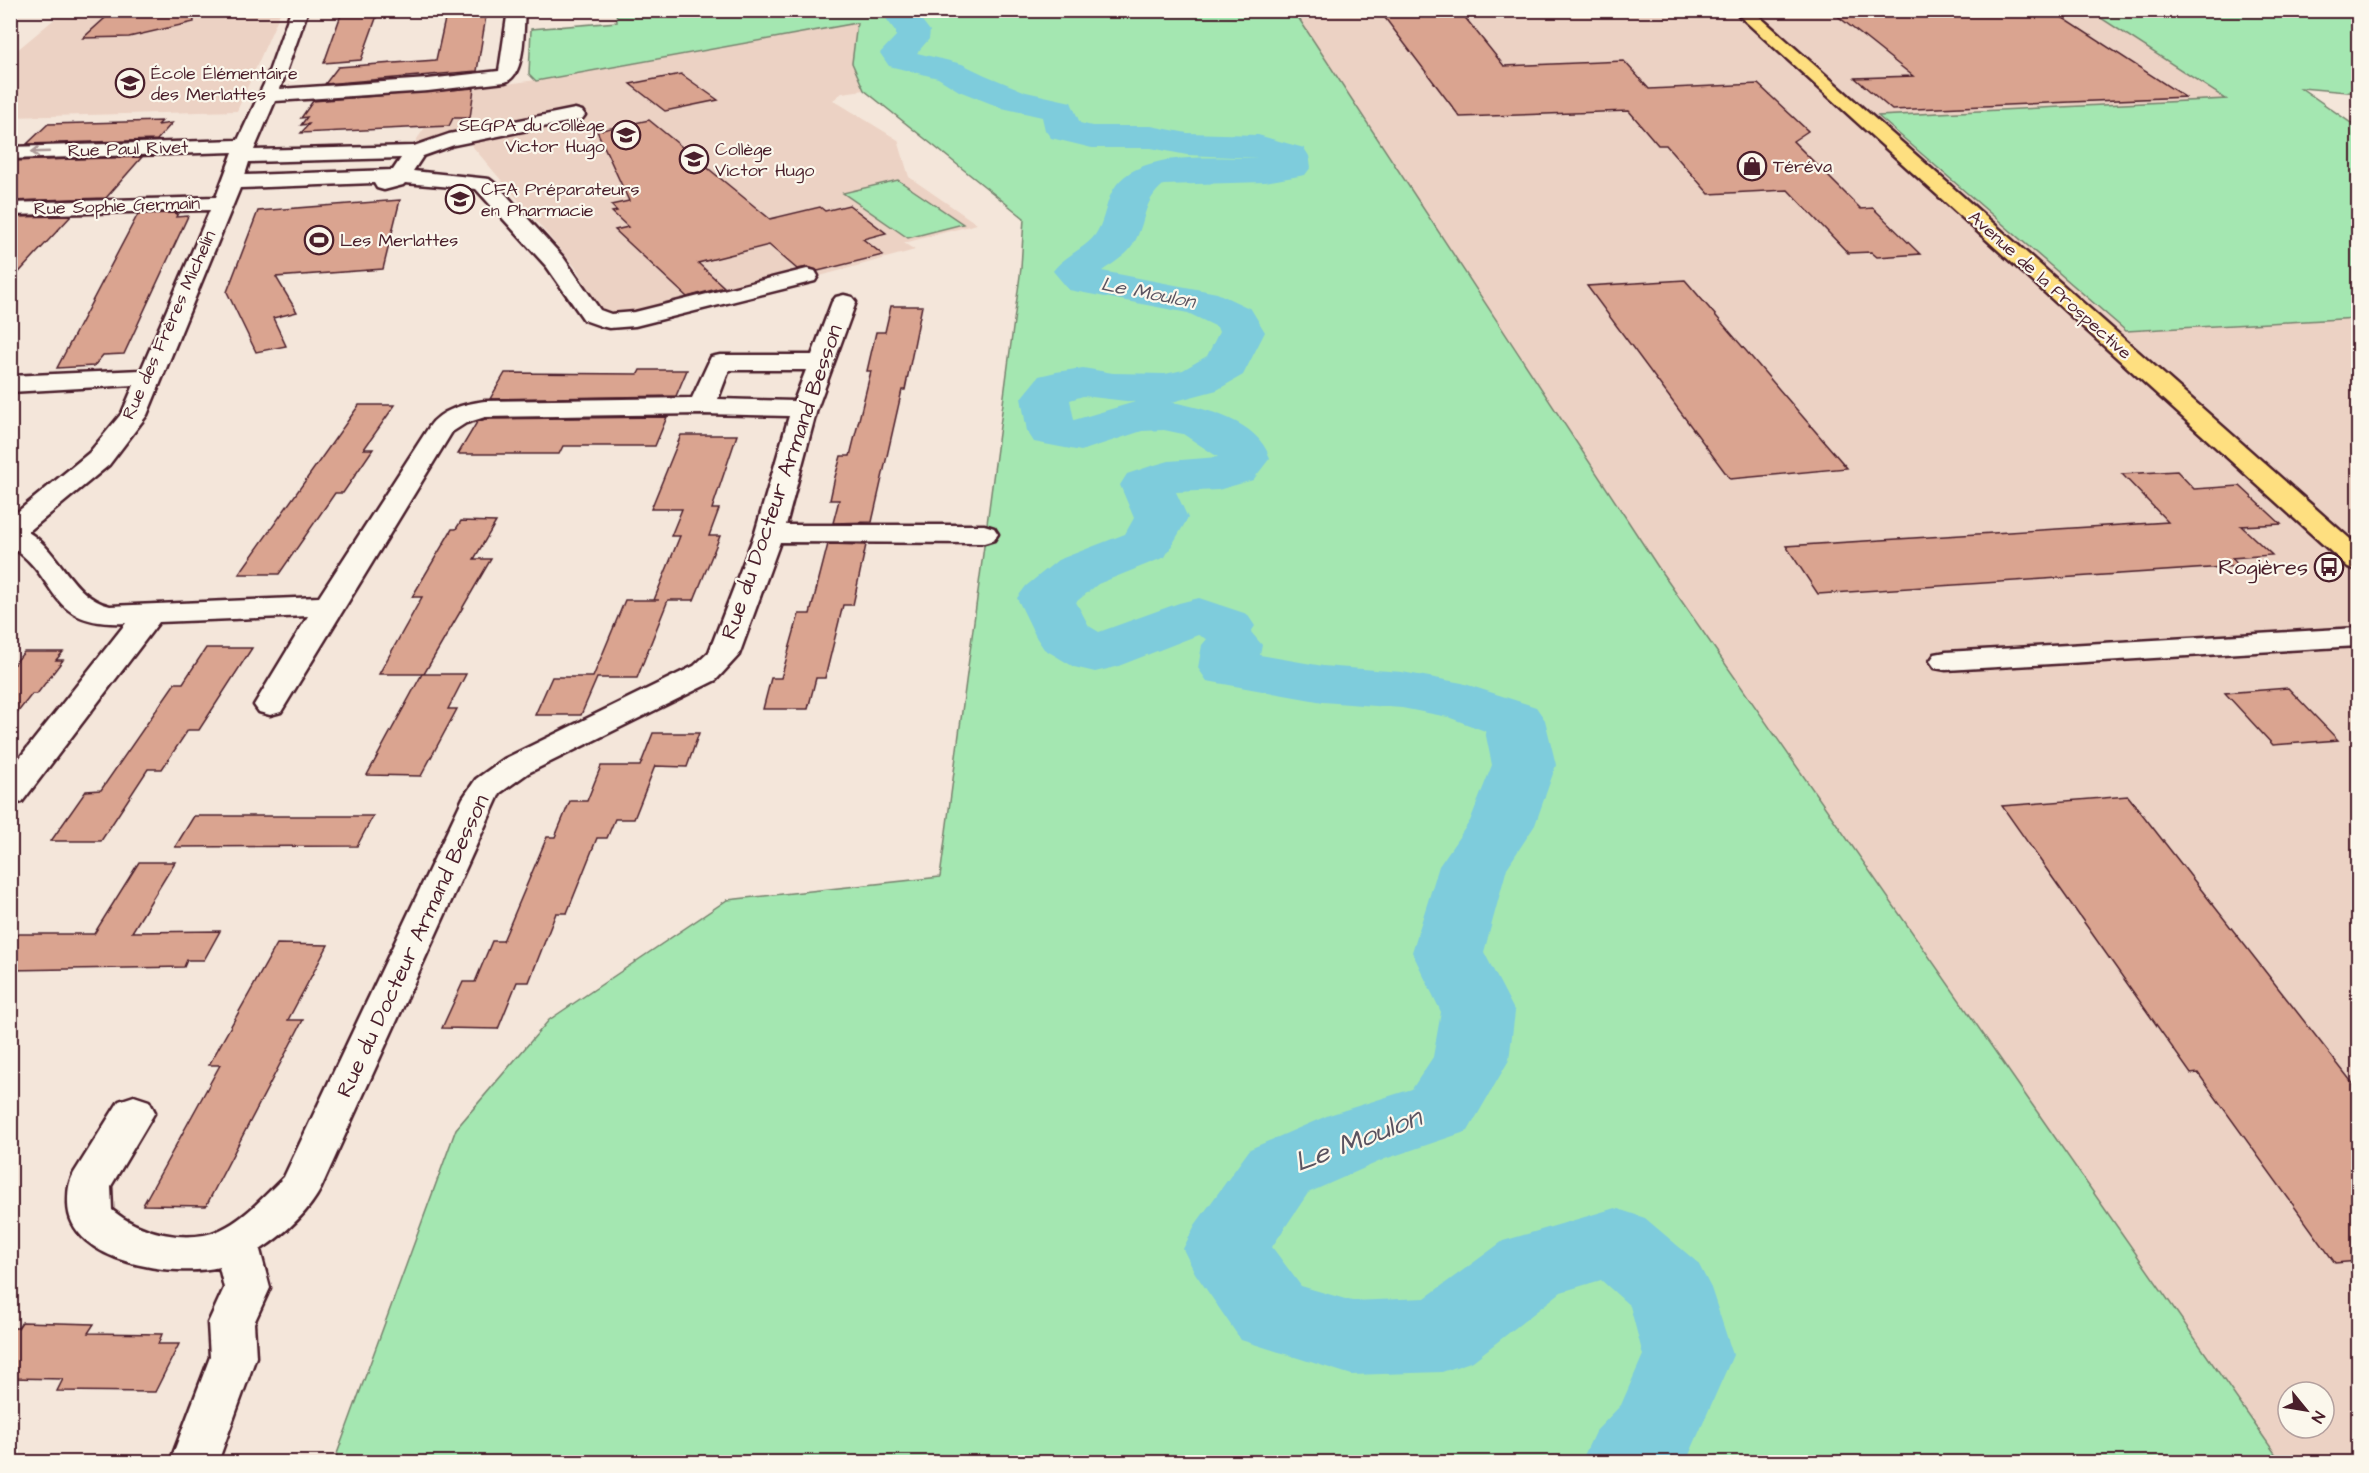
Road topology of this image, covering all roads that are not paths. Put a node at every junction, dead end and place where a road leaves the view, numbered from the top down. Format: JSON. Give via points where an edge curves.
{"nodes":[{"id":1,"x":300,"y":10,"type":"edge"},
{"id":2,"x":517,"y":10,"type":"edge"},
{"id":3,"x":1741,"y":10,"type":"edge"},
{"id":4,"x":267,"y":96,"type":"junction"},
{"id":5,"x":575,"y":115,"type":"dead end"},
{"id":6,"x":244,"y":151,"type":"junction"},
{"id":7,"x":416,"y":152,"type":"junction"},
{"id":8,"x":10,"y":153,"type":"edge"},
{"id":9,"x":400,"y":176,"type":"junction"},
{"id":10,"x":227,"y":193,"type":"junction"},
{"id":11,"x":10,"y":209,"type":"edge"},
{"id":12,"x":807,"y":276,"type":"dead end"},
{"id":13,"x":844,"y":302,"type":"dead end"},
{"id":14,"x":823,"y":363,"type":"junction"},
{"id":15,"x":149,"y":377,"type":"junction"},
{"id":16,"x":10,"y":384,"type":"edge"},
{"id":17,"x":702,"y":406,"type":"junction"},
{"id":18,"x":804,"y":409,"type":"junction"},
{"id":19,"x":10,"y":532,"type":"edge"},
{"id":20,"x":769,"y":533,"type":"junction"},
{"id":21,"x":984,"y":534,"type":"dead end"},
{"id":22,"x":2358,"y":561,"type":"edge"},
{"id":23,"x":329,"y":606,"type":"junction"},
{"id":24,"x":150,"y":613,"type":"junction"},
{"id":25,"x":2358,"y":637,"type":"edge"},
{"id":26,"x":1946,"y":661,"type":"dead end"},
{"id":27,"x":270,"y":705,"type":"dead end"},
{"id":28,"x":10,"y":794,"type":"edge"},
{"id":29,"x":134,"y":1112,"type":"dead end"},
{"id":30,"x":236,"y":1243,"type":"junction"},
{"id":31,"x":194,"y":1462,"type":"edge"}],
"edges":[{"from":1,"to":4,"type":"street","name":"Rue des Frères Michelin"},
{"from":2,"to":4,"type":"street","via":[[510,70],[505,76]]},
{"from":3,"to":22,"type":"main road","name":"Avenue de la Prospective"},
{"from":4,"to":6,"type":"street","name":"Rue des Frères Michelin"},
{"from":5,"to":7,"type":"street","name":"Rue Paul Rivet","via":[[449,140]]},
{"from":6,"to":7,"type":"street","name":"Rue Paul Rivet"},
{"from":6,"to":8,"type":"street","name":"Rue Paul Rivet","one_way":true},
{"from":6,"to":10,"type":"street","name":"Rue des Frères Michelin"},
{"from":7,"to":9,"type":"street"},
{"from":9,"to":10,"type":"street","name":"Rue Sophie Germain","via":[[383,184]]},
{"from":9,"to":12,"type":"street","via":[[482,183],[555,262],[592,315],[609,321],[635,319]]},
{"from":10,"to":11,"type":"street","name":"Rue Sophie Germain"},
{"from":10,"to":15,"type":"street","name":"Rue des Frères Michelin"},
{"from":13,"to":14,"type":"street","name":"Rue du Docteur Armand Besson"},
{"from":14,"to":17,"type":"street","via":[[720,362]]},
{"from":14,"to":18,"type":"street","name":"Rue du Docteur Armand Besson"},
{"from":15,"to":16,"type":"street"},
{"from":15,"to":19,"type":"street","name":"Rue des Frères Michelin","via":[[134,415],[99,459]]},
{"from":17,"to":18,"type":"street"},
{"from":17,"to":23,"type":"street","via":[[486,409],[450,419]]},
{"from":18,"to":20,"type":"street","name":"Rue du Docteur Armand Besson"},
{"from":19,"to":24,"type":"street","via":[[35,550],[72,602],[83,609],[110,615]]},
{"from":20,"to":21,"type":"street"},
{"from":20,"to":30,"type":"street","name":"Rue du Docteur Armand Besson","via":[[717,663],[694,679],[516,766],[488,786],[300,1188],[269,1220]]},
{"from":23,"to":24,"type":"street"},
{"from":23,"to":27,"type":"street"},
{"from":24,"to":28,"type":"street"},
{"from":25,"to":26,"type":"street"},
{"from":29,"to":30,"type":"street","name":"Rue du Docteur Armand Besson","via":[[89,1185],[90,1217],[115,1237],[153,1251],[196,1254]]},
{"from":30,"to":31,"type":"street","via":[[247,1288],[231,1323],[233,1357]]}]}
